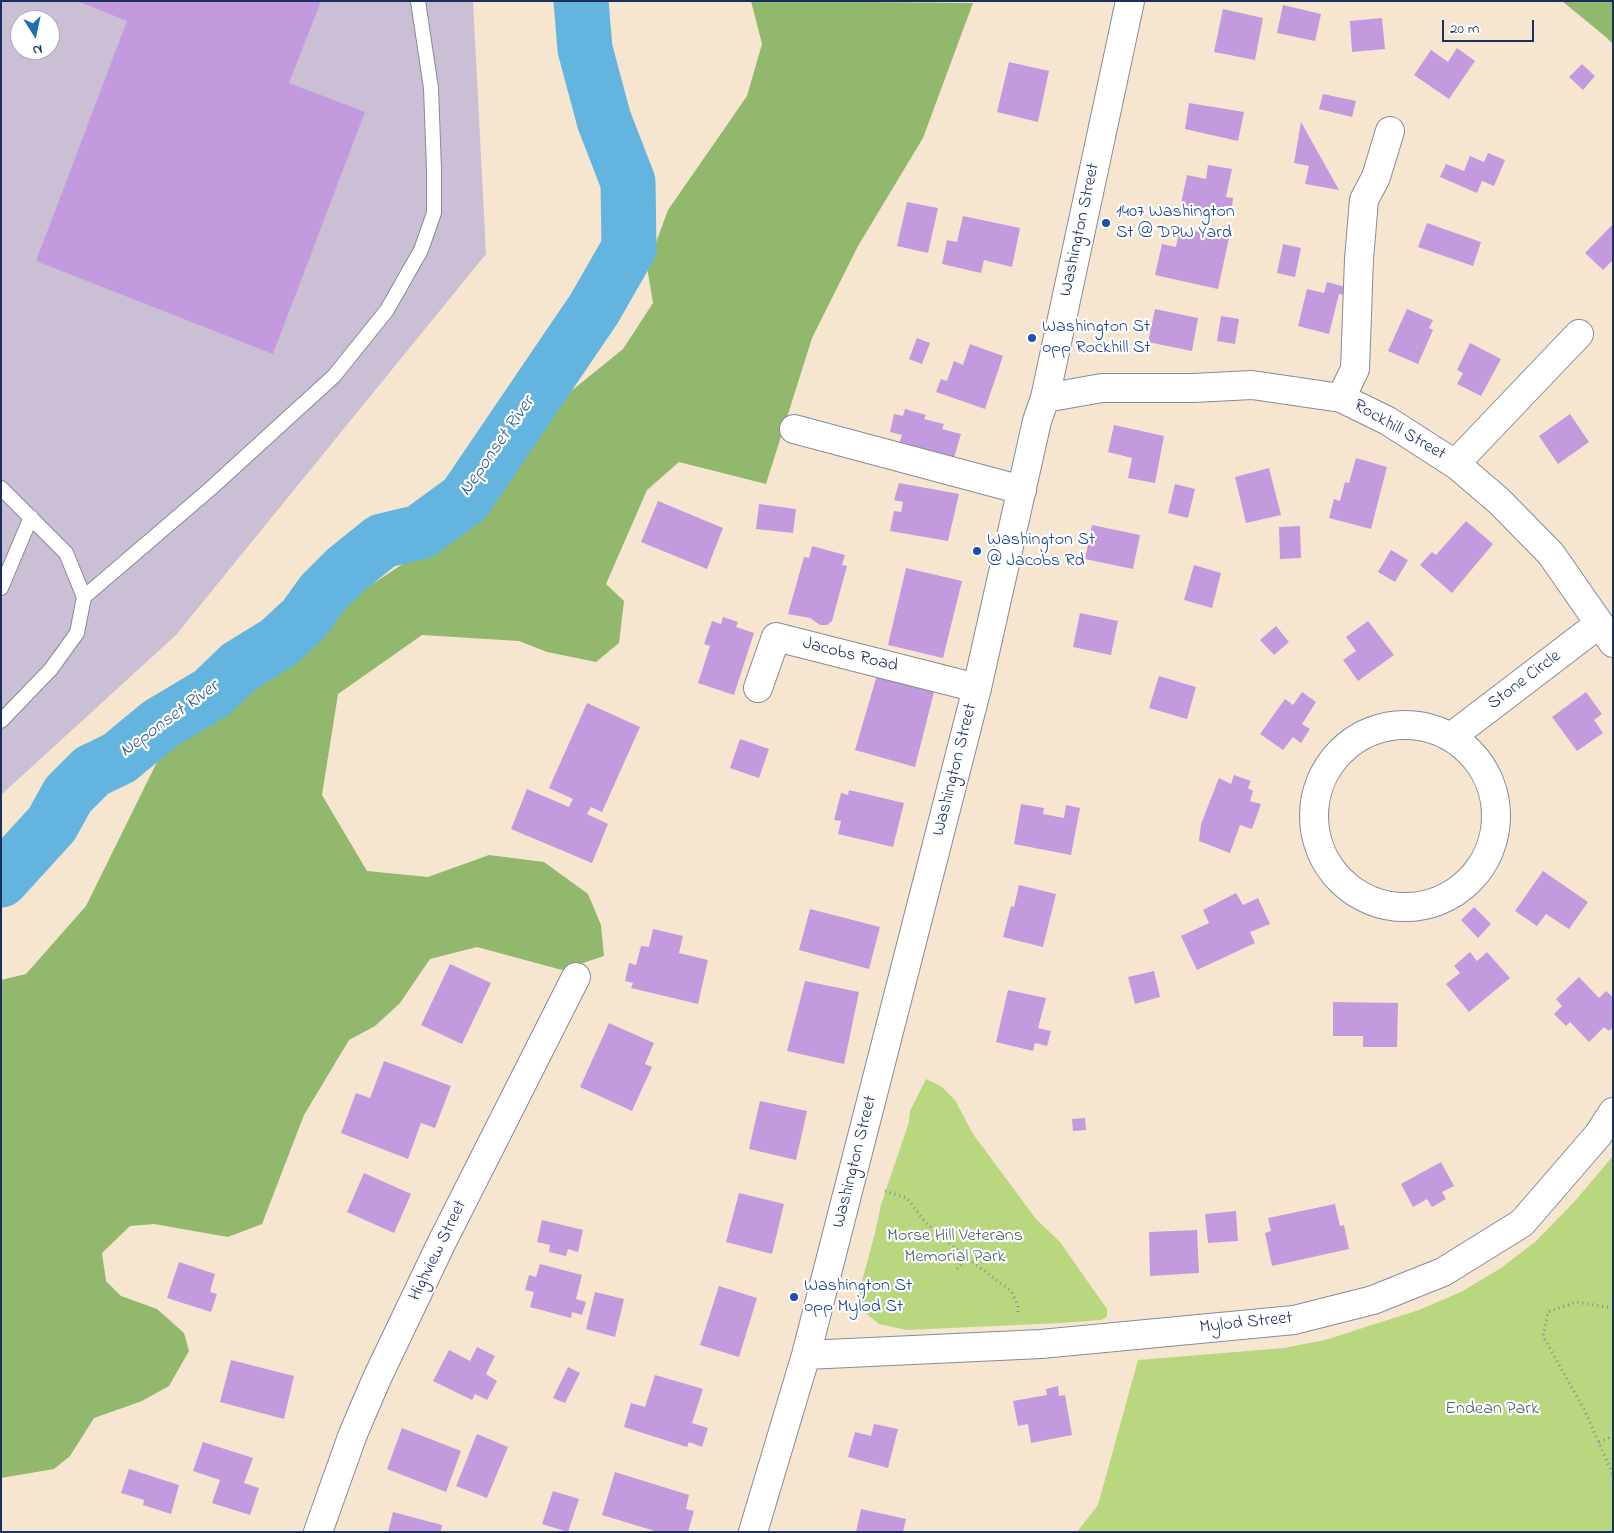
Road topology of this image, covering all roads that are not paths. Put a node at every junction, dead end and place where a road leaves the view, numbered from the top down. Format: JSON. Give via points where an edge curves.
{"nodes":[{"id":1,"x":418,"y":1,"type":"edge"},
{"id":2,"x":1130,"y":1,"type":"edge"},
{"id":3,"x":1390,"y":131,"type":"dead end"},
{"id":4,"x":1578,"y":334,"type":"dead end"},
{"id":5,"x":1045,"y":398,"type":"junction"},
{"id":6,"x":1341,"y":398,"type":"junction"},
{"id":7,"x":794,"y":430,"type":"dead end"},
{"id":8,"x":1455,"y":464,"type":"junction"},
{"id":9,"x":1,"y":488,"type":"edge"},
{"id":10,"x":1022,"y":490,"type":"junction"},
{"id":11,"x":31,"y":518,"type":"junction"},
{"id":12,"x":1,"y":588,"type":"edge"},
{"id":13,"x":84,"y":597,"type":"junction"},
{"id":14,"x":1606,"y":633,"type":"edge"},
{"id":15,"x":758,"y":688,"type":"dead end"},
{"id":16,"x":977,"y":688,"type":"junction"},
{"id":17,"x":1,"y":721,"type":"edge"},
{"id":18,"x":1450,"y":737,"type":"junction"},
{"id":19,"x":576,"y":978,"type":"dead end"},
{"id":20,"x":1613,"y":1112,"type":"edge"},
{"id":21,"x":806,"y":1355,"type":"junction"},
{"id":22,"x":318,"y":1532,"type":"edge"},
{"id":23,"x":753,"y":1532,"type":"edge"}],
"edges":[{"from":1,"to":13,"type":"lane","via":[[431,88],[434,170],[434,213],[421,250],[386,310],[334,376]]},
{"from":2,"to":5,"type":"street","name":"Washington Street"},
{"from":3,"to":6,"type":"street","via":[[1376,177],[1364,200],[1355,369]]},
{"from":4,"to":8,"type":"street"},
{"from":5,"to":6,"type":"street","name":"Rockhill Street","via":[[1102,388],[1252,385]]},
{"from":5,"to":10,"type":"street","name":"Washington Street"},
{"from":6,"to":8,"type":"street","name":"Rockhill Street","via":[[1388,421]]},
{"from":7,"to":10,"type":"street"},
{"from":8,"to":14,"type":"street","name":"Rockhill Street","via":[[1499,501],[1551,554]]},
{"from":9,"to":11,"type":"lane"},
{"from":10,"to":16,"type":"street","name":"Washington Street"},
{"from":11,"to":12,"type":"lane"},
{"from":11,"to":13,"type":"lane","via":[[66,553]]},
{"from":13,"to":17,"type":"lane","via":[[77,633],[51,669]]},
{"from":14,"to":18,"type":"street","name":"Stone Circle"},
{"from":15,"to":16,"type":"street","name":"Jacobs Road","via":[[776,637]]},
{"from":16,"to":21,"type":"street","name":"Washington Street"},
{"from":18,"to":18,"type":"street","via":[[1421,726],[1389,726],[1359,737],[1335,757],[1318,784],[1313,815],[1318,846],[1333,874],[1357,895],[1384,906],[1413,907],[1432,903],[1465,885],[1484,863],[1494,836],[1496,807],[1488,780],[1473,755]]},
{"from":19,"to":22,"type":"street","name":"Highview Street","via":[[377,1378]]},
{"from":20,"to":21,"type":"street","name":"Mylod Street","via":[[1598,1135],[1522,1223],[1442,1272],[1373,1300],[1294,1320],[1051,1344]]},
{"from":21,"to":23,"type":"street","name":"Washington Street"}]}
